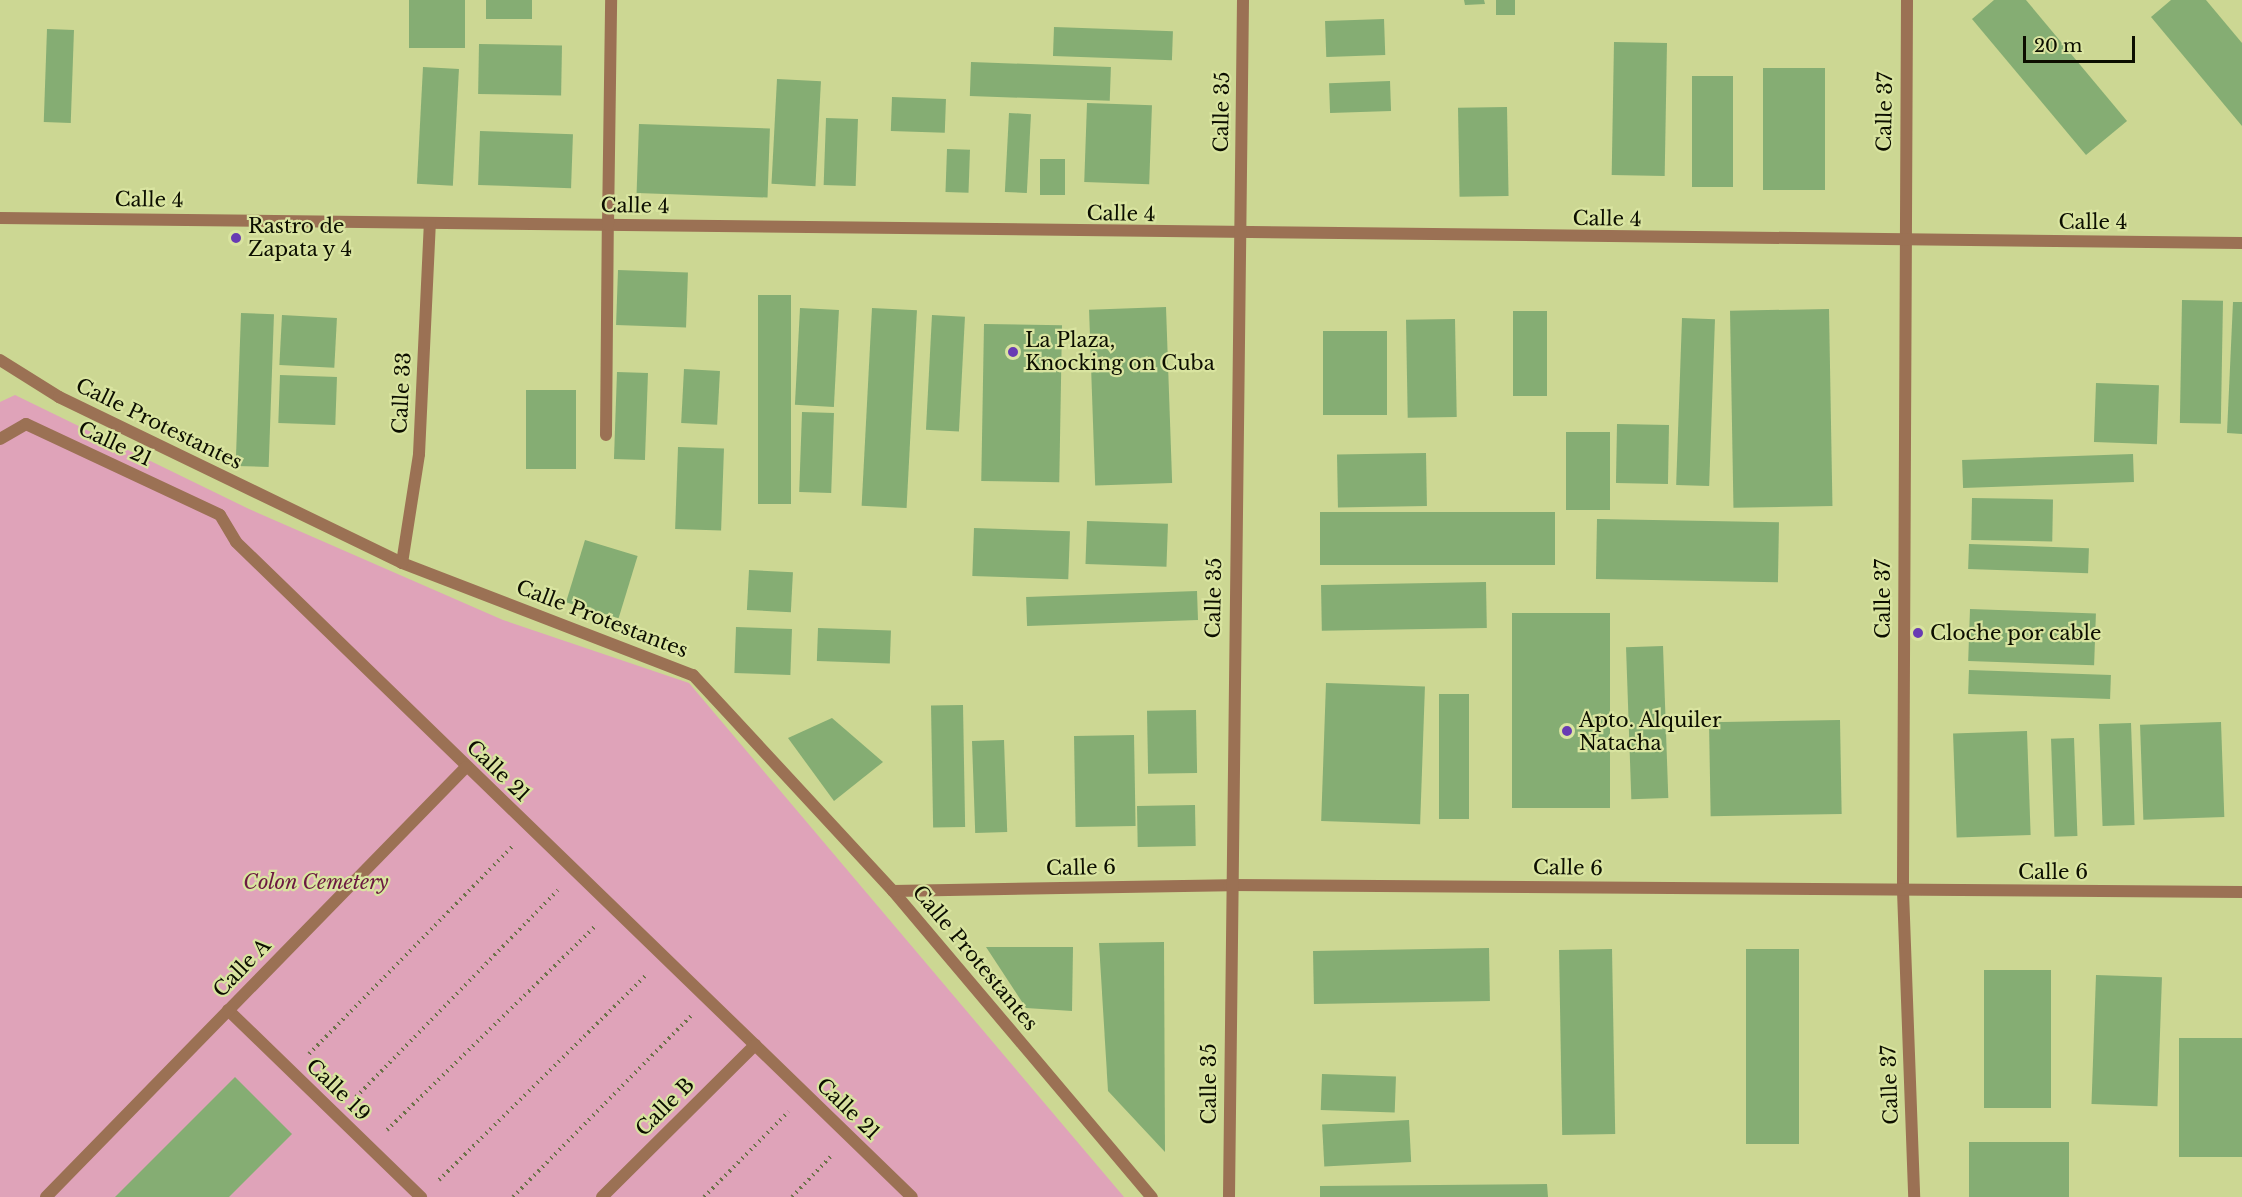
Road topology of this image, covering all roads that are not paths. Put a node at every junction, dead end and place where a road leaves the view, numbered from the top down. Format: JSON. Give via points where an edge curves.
{"nodes":[{"id":1,"x":611,"y":0,"type":"edge"},
{"id":2,"x":1243,"y":0,"type":"edge"},
{"id":3,"x":1907,"y":0,"type":"edge"},
{"id":4,"x":0,"y":218,"type":"edge"},
{"id":5,"x":430,"y":223,"type":"junction"},
{"id":6,"x":608,"y":225,"type":"junction"},
{"id":7,"x":1239,"y":235,"type":"junction"},
{"id":8,"x":1902,"y":241,"type":"junction"},
{"id":9,"x":2242,"y":243,"type":"edge"},
{"id":10,"x":0,"y":360,"type":"edge"},
{"id":11,"x":606,"y":435,"type":"dead end"},
{"id":12,"x":0,"y":439,"type":"edge"},
{"id":13,"x":402,"y":563,"type":"junction"},
{"id":14,"x":466,"y":767,"type":"junction"},
{"id":15,"x":1229,"y":885,"type":"junction"},
{"id":16,"x":893,"y":891,"type":"junction"},
{"id":17,"x":1903,"y":891,"type":"junction"},
{"id":18,"x":2242,"y":892,"type":"edge"},
{"id":19,"x":228,"y":1010,"type":"junction"},
{"id":20,"x":754,"y":1045,"type":"junction"},
{"id":21,"x":425,"y":1193,"type":"edge"},
{"id":22,"x":46,"y":1197,"type":"edge"},
{"id":23,"x":602,"y":1197,"type":"edge"},
{"id":24,"x":912,"y":1197,"type":"edge"},
{"id":25,"x":1152,"y":1197,"type":"edge"},
{"id":26,"x":1229,"y":1197,"type":"edge"},
{"id":27,"x":1914,"y":1197,"type":"edge"}],
"edges":[{"from":1,"to":6,"type":"street"},
{"from":2,"to":7,"type":"street","name":"Calle 35"},
{"from":3,"to":8,"type":"street","name":"Calle 37"},
{"from":4,"to":5,"type":"street","name":"Calle 4"},
{"from":5,"to":6,"type":"street","name":"Calle 4"},
{"from":5,"to":13,"type":"street","name":"Calle 33","via":[[419,454]]},
{"from":6,"to":7,"type":"street","name":"Calle 4"},
{"from":6,"to":11,"type":"street"},
{"from":7,"to":8,"type":"street","name":"Calle 4"},
{"from":7,"to":15,"type":"street","name":"Calle 35"},
{"from":8,"to":9,"type":"street","name":"Calle 4"},
{"from":8,"to":17,"type":"street","name":"Calle 37"},
{"from":10,"to":13,"type":"street","name":"Calle Protestantes","via":[[59,397]]},
{"from":12,"to":14,"type":"street","name":"Calle 21","via":[[26,424],[220,515],[236,542]]},
{"from":13,"to":16,"type":"street","name":"Calle Protestantes","via":[[693,675]]},
{"from":14,"to":19,"type":"street","name":"Calle A"},
{"from":14,"to":20,"type":"street","name":"Calle 21"},
{"from":15,"to":16,"type":"street","name":"Calle 6"},
{"from":15,"to":17,"type":"street","name":"Calle 6"},
{"from":15,"to":26,"type":"street","name":"Calle 35"},
{"from":16,"to":25,"type":"street","name":"Calle Protestantes"},
{"from":17,"to":18,"type":"street","name":"Calle 6"},
{"from":17,"to":27,"type":"street","name":"Calle 37"},
{"from":19,"to":21,"type":"street","name":"Calle 19","via":[[370,1148]]},
{"from":19,"to":22,"type":"street","name":"Calle A"},
{"from":20,"to":23,"type":"street","name":"Calle B"},
{"from":20,"to":24,"type":"street","name":"Calle 21"}]}
